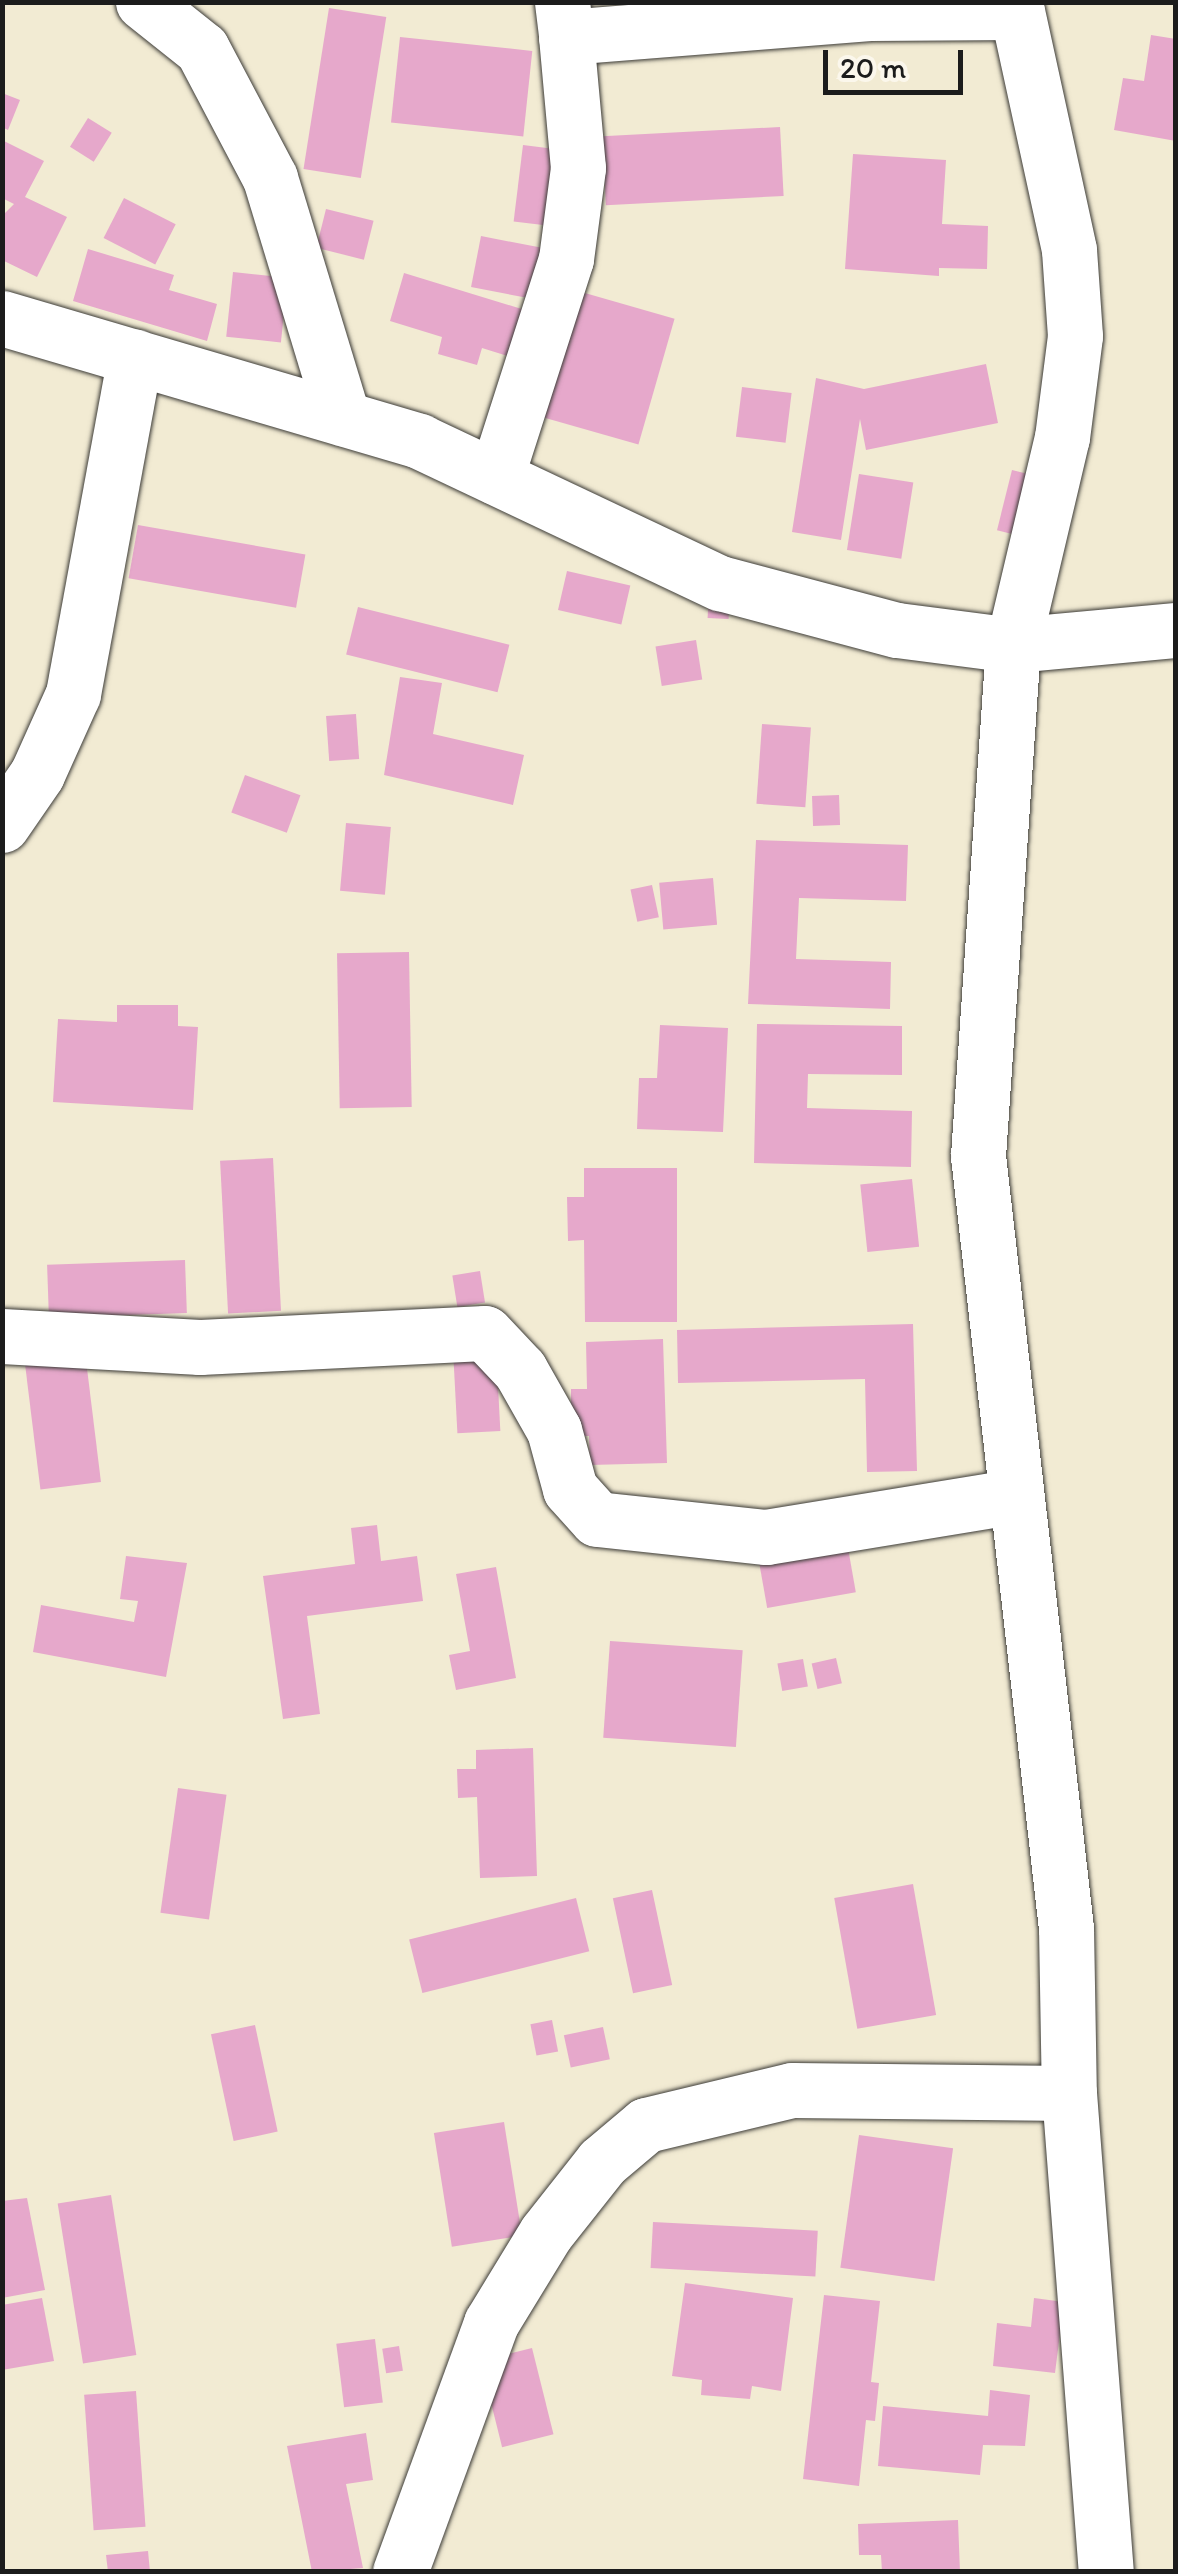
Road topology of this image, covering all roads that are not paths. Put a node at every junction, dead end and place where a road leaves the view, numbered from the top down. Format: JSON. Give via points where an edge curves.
{"nodes":[{"id":1,"x":143,"y":2,"type":"edge"},
{"id":2,"x":1016,"y":7,"type":"edge"},
{"id":3,"x":564,"y":20,"type":"edge"},
{"id":4,"x":2,"y":318,"type":"edge"},
{"id":5,"x":135,"y":357,"type":"junction"},
{"id":6,"x":343,"y":418,"type":"junction"},
{"id":7,"x":496,"y":477,"type":"junction"},
{"id":8,"x":1176,"y":630,"type":"edge"},
{"id":9,"x":1013,"y":644,"type":"junction"},
{"id":10,"x":2,"y":825,"type":"edge"},
{"id":11,"x":8,"y":1322,"type":"edge"},
{"id":12,"x":1016,"y":1496,"type":"junction"},
{"id":13,"x":1068,"y":2093,"type":"junction"},
{"id":14,"x":400,"y":2572,"type":"edge"},
{"id":15,"x":1106,"y":2572,"type":"edge"}],
"edges":[{"from":1,"to":6,"type":"street","via":[[202,49],[270,178]]},
{"from":2,"to":3,"type":"street"},
{"from":2,"to":9,"type":"street","via":[[1069,250],[1076,336],[1062,437]]},
{"from":3,"to":7,"type":"street","via":[[578,168],[566,259]]},
{"from":4,"to":5,"type":"street"},
{"from":5,"to":6,"type":"street"},
{"from":5,"to":10,"type":"street","via":[[74,694],[37,774]]},
{"from":6,"to":7,"type":"street","via":[[419,440]]},
{"from":7,"to":9,"type":"street","via":[[720,583],[896,630]]},
{"from":8,"to":9,"type":"street"},
{"from":9,"to":12,"type":"street","via":[[978,1156]]},
{"from":11,"to":12,"type":"street","via":[[200,1347],[485,1333],[520,1370],[554,1430],[570,1489],[597,1518],[766,1537]]},
{"from":12,"to":13,"type":"street","via":[[1066,1928]]},
{"from":13,"to":14,"type":"street","via":[[792,2090],[646,2125],[602,2162],[546,2233],[490,2322]]},
{"from":13,"to":15,"type":"street"}]}
